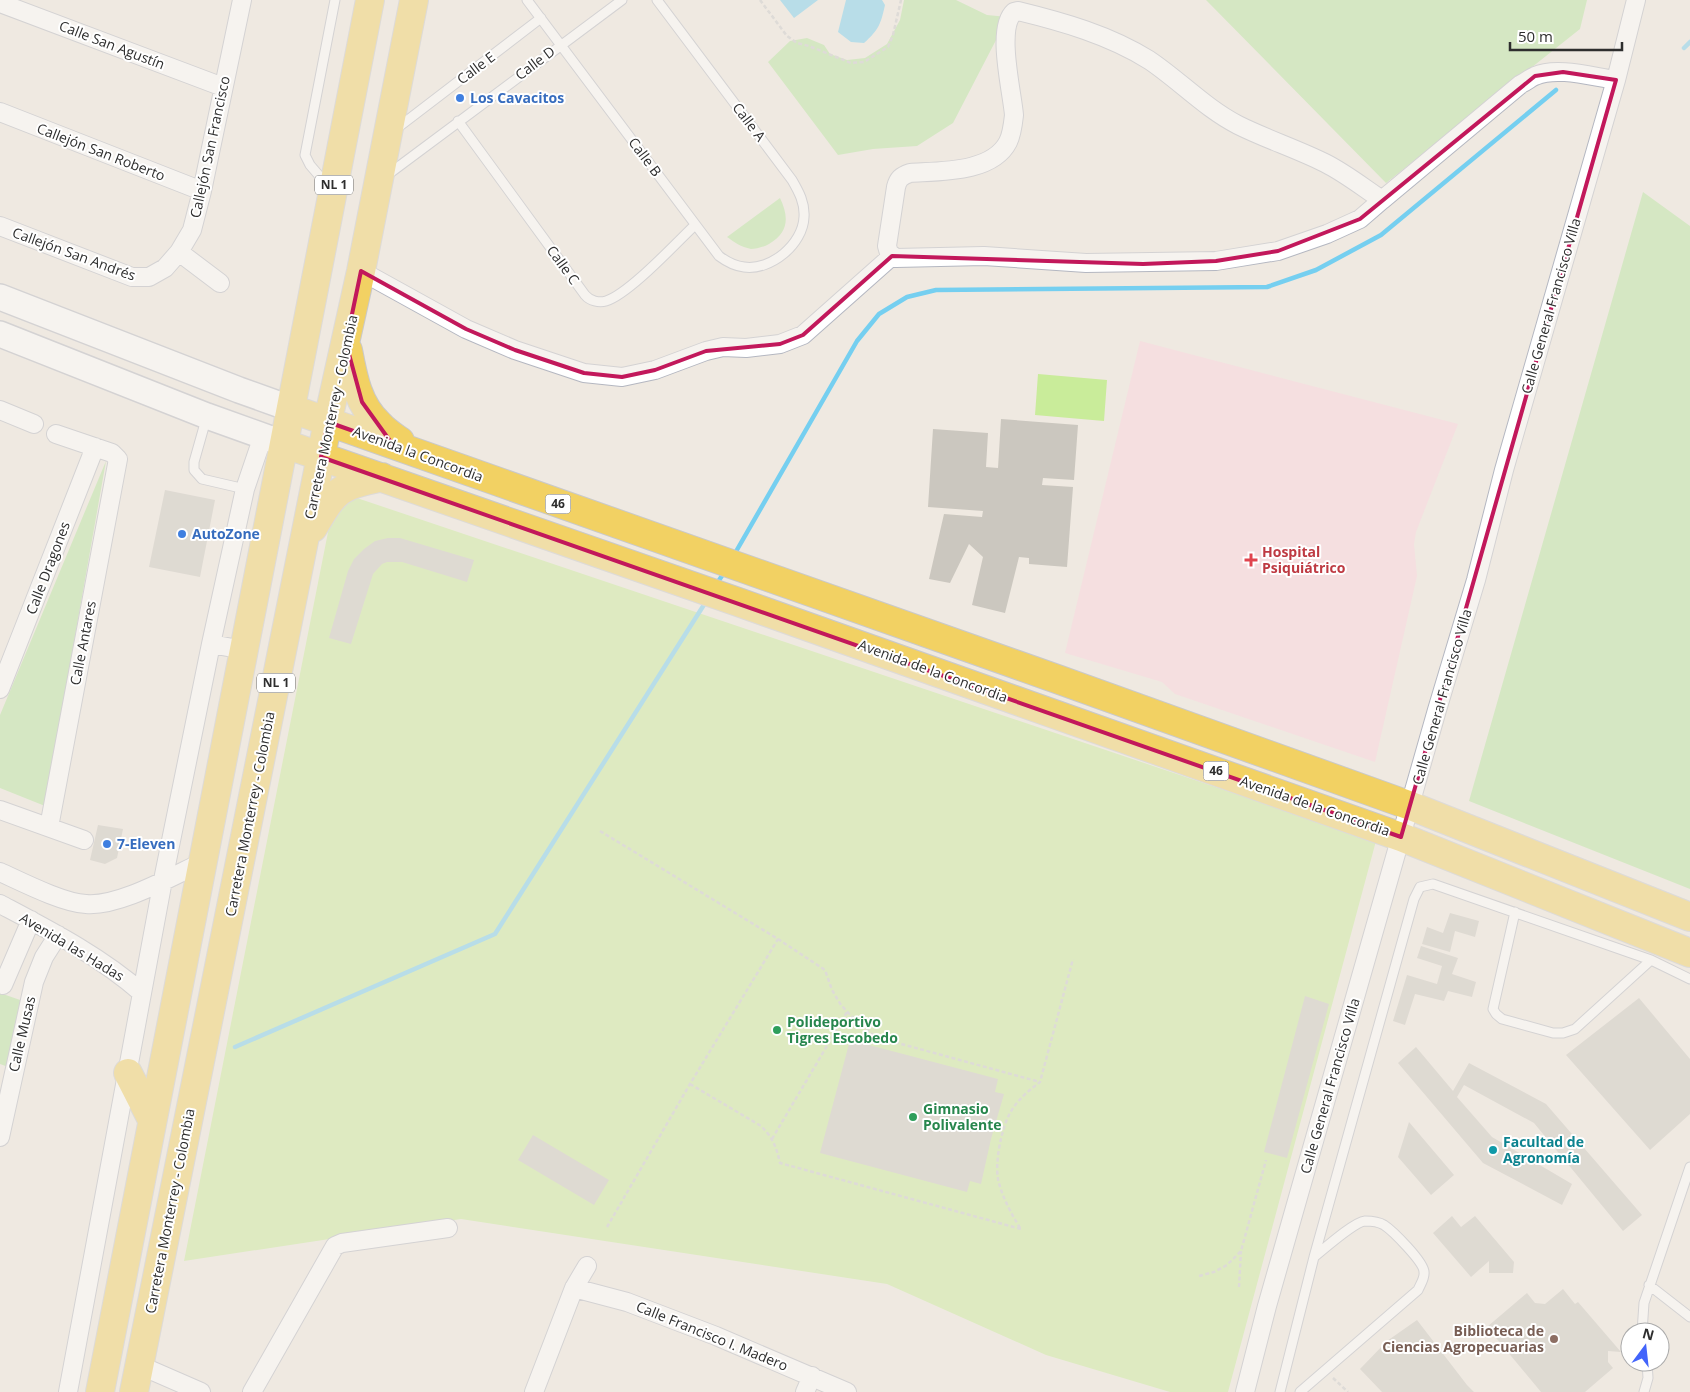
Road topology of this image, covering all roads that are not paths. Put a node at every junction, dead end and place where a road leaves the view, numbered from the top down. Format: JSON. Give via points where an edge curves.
{"nodes":[{"id":1,"x":242,"y":0,"type":"edge"},
{"id":2,"x":335,"y":0,"type":"edge"},
{"id":3,"x":370,"y":0,"type":"edge"},
{"id":4,"x":414,"y":0,"type":"edge"},
{"id":5,"x":527,"y":0,"type":"edge"},
{"id":6,"x":622,"y":0,"type":"edge"},
{"id":7,"x":657,"y":0,"type":"edge"},
{"id":8,"x":1636,"y":0,"type":"edge"},
{"id":9,"x":0,"y":3,"type":"edge"},
{"id":10,"x":541,"y":18,"type":"junction"},
{"id":11,"x":561,"y":44,"type":"junction"},
{"id":12,"x":1616,"y":80,"type":"junction"},
{"id":13,"x":223,"y":87,"type":"junction"},
{"id":14,"x":0,"y":112,"type":"edge"},
{"id":15,"x":458,"y":121,"type":"junction"},
{"id":16,"x":388,"y":135,"type":"junction"},
{"id":17,"x":378,"y":183,"type":"junction"},
{"id":18,"x":202,"y":191,"type":"junction"},
{"id":19,"x":333,"y":191,"type":"junction"},
{"id":20,"x":1382,"y":200,"type":"junction"},
{"id":21,"x":0,"y":226,"type":"edge"},
{"id":22,"x":695,"y":226,"type":"junction"},
{"id":23,"x":179,"y":252,"type":"junction"},
{"id":24,"x":785,"y":252,"type":"joint"},
{"id":25,"x":892,"y":256,"type":"junction"},
{"id":26,"x":361,"y":271,"type":"junction"},
{"id":27,"x":149,"y":277,"type":"joint"},
{"id":28,"x":220,"y":283,"type":"dead end"},
{"id":29,"x":0,"y":297,"type":"edge"},
{"id":30,"x":0,"y":334,"type":"edge"},
{"id":31,"x":107,"y":339,"type":"junction"},
{"id":32,"x":346,"y":343,"type":"junction"},
{"id":33,"x":95,"y":372,"type":"junction"},
{"id":34,"x":292,"y":409,"type":"junction"},
{"id":35,"x":0,"y":411,"type":"edge"},
{"id":36,"x":207,"y":416,"type":"junction"},
{"id":37,"x":328,"y":422,"type":"junction"},
{"id":38,"x":34,"y":424,"type":"dead end"},
{"id":39,"x":56,"y":434,"type":"dead end"},
{"id":40,"x":274,"y":440,"type":"junction"},
{"id":41,"x":95,"y":446,"type":"junction"},
{"id":42,"x":415,"y":453,"type":"junction"},
{"id":43,"x":321,"y":457,"type":"junction"},
{"id":44,"x":382,"y":478,"type":"junction"},
{"id":45,"x":245,"y":489,"type":"junction"},
{"id":46,"x":304,"y":542,"type":"junction"},
{"id":47,"x":211,"y":644,"type":"junction"},
{"id":48,"x":244,"y":650,"type":"junction"},
{"id":49,"x":0,"y":689,"type":"edge"},
{"id":50,"x":1411,"y":806,"type":"junction"},
{"id":51,"x":0,"y":810,"type":"edge"},
{"id":52,"x":49,"y":827,"type":"junction"},
{"id":53,"x":1402,"y":837,"type":"junction"},
{"id":54,"x":84,"y":840,"type":"dead end"},
{"id":55,"x":203,"y":862,"type":"junction"},
{"id":56,"x":0,"y":872,"type":"edge"},
{"id":57,"x":163,"y":880,"type":"junction"},
{"id":58,"x":0,"y":904,"type":"edge"},
{"id":59,"x":1515,"y":912,"type":"junction"},
{"id":60,"x":1690,"y":917,"type":"edge"},
{"id":61,"x":31,"y":920,"type":"junction"},
{"id":62,"x":58,"y":935,"type":"junction"},
{"id":63,"x":1690,"y":953,"type":"edge"},
{"id":64,"x":1651,"y":960,"type":"junction"},
{"id":65,"x":1690,"y":979,"type":"edge"},
{"id":66,"x":2,"y":984,"type":"edge"},
{"id":67,"x":142,"y":993,"type":"junction"},
{"id":68,"x":31,"y":996,"type":"junction"},
{"id":69,"x":128,"y":1073,"type":"junction"},
{"id":70,"x":5,"y":1090,"type":"edge"},
{"id":71,"x":152,"y":1120,"type":"junction"},
{"id":72,"x":0,"y":1137,"type":"edge"},
{"id":73,"x":1690,"y":1167,"type":"edge"},
{"id":74,"x":448,"y":1228,"type":"dead end"},
{"id":75,"x":1314,"y":1257,"type":"junction"},
{"id":76,"x":587,"y":1266,"type":"dead end"},
{"id":77,"x":1649,"y":1285,"type":"junction"},
{"id":78,"x":574,"y":1288,"type":"junction"},
{"id":79,"x":1690,"y":1317,"type":"edge"},
{"id":80,"x":1642,"y":1322,"type":"edge"},
{"id":81,"x":139,"y":1366,"type":"junction"},
{"id":82,"x":1648,"y":1372,"type":"edge"},
{"id":83,"x":808,"y":1384,"type":"edge"},
{"id":84,"x":68,"y":1392,"type":"edge"},
{"id":85,"x":100,"y":1392,"type":"edge"},
{"id":86,"x":134,"y":1392,"type":"edge"},
{"id":87,"x":201,"y":1392,"type":"edge"},
{"id":88,"x":252,"y":1392,"type":"edge"},
{"id":89,"x":534,"y":1392,"type":"edge"},
{"id":90,"x":847,"y":1392,"type":"edge"},
{"id":91,"x":1245,"y":1392,"type":"edge"},
{"id":92,"x":1280,"y":1392,"type":"edge"},
{"id":93,"x":1300,"y":1392,"type":"edge"},
{"id":94,"x":1644,"y":1392,"type":"edge"}],
"edges":[{"from":1,"to":13,"type":"street","name":"Callejón San Francisco"},
{"from":2,"to":19,"type":"lane","via":[[305,155]]},
{"from":3,"to":19,"type":"main road","number":"NL 1"},
{"from":4,"to":16,"type":"main road","name":"Carretera Monterrey - Colombia","number":"NL 1"},
{"from":5,"to":10,"type":"lane","name":"Calle B"},
{"from":6,"to":11,"type":"lane","name":"Calle D"},
{"from":7,"to":24,"type":"lane","name":"Calle A","via":[[792,180],[802,199],[804,218],[799,234]]},
{"from":8,"to":12,"type":"street","name":"Calle General Francisco Villa"},
{"from":9,"to":13,"type":"street","name":"Calle San Agustín"},
{"from":10,"to":11,"type":"lane","name":"Calle B"},
{"from":10,"to":16,"type":"lane","name":"Calle E"},
{"from":11,"to":15,"type":"lane","name":"Calle D"},
{"from":11,"to":22,"type":"lane","name":"Calle B"},
{"from":12,"to":20,"type":"street","via":[[1563,72],[1535,76],[1521,84]]},
{"from":12,"to":50,"type":"street","name":"Calle General Francisco Villa"},
{"from":13,"to":18,"type":"street","name":"Callejón San Francisco"},
{"from":14,"to":18,"type":"street","name":"Callejón San Roberto"},
{"from":15,"to":17,"type":"lane","name":"Calle D"},
{"from":15,"to":22,"type":"lane","name":"Calle C","via":[[585,295],[592,300],[607,300],[620,293]]},
{"from":16,"to":17,"type":"main road","name":"Carretera Monterrey - Colombia","number":"NL 1"},
{"from":17,"to":26,"type":"main road","name":"Carretera Monterrey - Colombia","number":"NL 1"},
{"from":18,"to":23,"type":"street","name":"Callejón San Francisco","via":[[192,230]]},
{"from":19,"to":34,"type":"main road","number":"NL 1"},
{"from":20,"to":25,"type":"street","via":[[1360,219],[1327,234],[1278,251],[1216,261],[1086,263],[984,256]]},
{"from":20,"to":25,"type":"street","via":[[1326,164],[1237,124],[1128,48],[1100,35],[1018,11],[1011,14],[1004,38],[1014,116],[1008,142],[994,158],[980,164],[903,175],[898,180],[887,246]]},
{"from":21,"to":27,"type":"street","name":"Callejón San Andrés","via":[[132,277]]},
{"from":22,"to":24,"type":"lane","name":"Calle B","via":[[719,256],[731,264],[757,267],[768,264]]},
{"from":23,"to":27,"type":"street","name":"Callejón San Francisco","via":[[165,268]]},
{"from":23,"to":28,"type":"street"},
{"from":25,"to":26,"type":"street","via":[[802,335],[780,344],[714,349],[654,370],[622,377],[584,373],[515,350],[466,329]]},
{"from":26,"to":32,"type":"main road","name":"Carretera Monterrey - Colombia","number":"NL 1"},
{"from":29,"to":31,"type":"main road","name":"Avenida la Concordia","number":"46"},
{"from":30,"to":33,"type":"main road","number":"46"},
{"from":31,"to":33,"type":"main road"},
{"from":31,"to":34,"type":"main road","name":"Avenida la Concordia","number":"46"},
{"from":32,"to":37,"type":"main road","name":"Carretera Monterrey - Colombia","number":"NL 1"},
{"from":32,"to":42,"type":"main road","via":[[354,383],[362,402],[378,424]]},
{"from":33,"to":36,"type":"main road","number":"46"},
{"from":34,"to":37,"type":"main road","name":"Avenida la Concordia","number":"46"},
{"from":34,"to":40,"type":"main road","number":"NL 1"},
{"from":35,"to":38,"type":"street"},
{"from":36,"to":40,"type":"main road","number":"46"},
{"from":36,"to":45,"type":"lane","via":[[194,470],[202,479]]},
{"from":37,"to":42,"type":"main road","name":"Avenida la Concordia","number":"46"},
{"from":37,"to":43,"type":"main road","name":"Carretera Monterrey - Colombia","number":"NL 1"},
{"from":39,"to":41,"type":"street"},
{"from":40,"to":43,"type":"main road","number":"46"},
{"from":40,"to":45,"type":"street"},
{"from":40,"to":48,"type":"main road","number":"NL 1"},
{"from":41,"to":49,"type":"street","name":"Calle Dragones"},
{"from":41,"to":52,"type":"street","name":"Calle Antares","via":[[118,459]]},
{"from":42,"to":50,"type":"main road","name":"Avenida la Concordia","number":"46"},
{"from":43,"to":44,"type":"main road","number":"46"},
{"from":43,"to":46,"type":"main road","name":"Carretera Monterrey - Colombia","number":"NL 1"},
{"from":44,"to":46,"type":"main road","via":[[347,486],[334,495]]},
{"from":44,"to":53,"type":"main road","name":"Avenida de la Concordia","number":"46"},
{"from":45,"to":47,"type":"street"},
{"from":46,"to":81,"type":"main road","name":"Carretera Monterrey - Colombia","number":"NL 1"},
{"from":47,"to":48,"type":"street"},
{"from":47,"to":57,"type":"street"},
{"from":48,"to":55,"type":"main road","number":"NL 1"},
{"from":50,"to":53,"type":"street","name":"Calle General Francisco Villa"},
{"from":50,"to":60,"type":"main road","number":"46"},
{"from":51,"to":52,"type":"street"},
{"from":52,"to":54,"type":"street"},
{"from":53,"to":63,"type":"main road","name":"Avenida de la Concordia","number":"46"},
{"from":53,"to":91,"type":"street","name":"Calle General Francisco Villa"},
{"from":55,"to":57,"type":"street"},
{"from":55,"to":71,"type":"main road","number":"NL 1"},
{"from":56,"to":57,"type":"street","via":[[70,901],[86,904],[122,898]]},
{"from":57,"to":67,"type":"street"},
{"from":58,"to":61,"type":"street","name":"Avenida las Hadas"},
{"from":59,"to":64,"type":"lane"},
{"from":59,"to":64,"type":"lane","via":[[1494,1009],[1502,1019],[1553,1032],[1575,1029]]},
{"from":59,"to":75,"type":"lane","via":[[1433,884],[1420,887],[1416,893]]},
{"from":61,"to":62,"type":"street","name":"Avenida las Hadas"},
{"from":61,"to":66,"type":"street"},
{"from":62,"to":67,"type":"street","name":"Avenida las Hadas","via":[[112,968]]},
{"from":62,"to":68,"type":"street","name":"Calle Musas","via":[[38,970]]},
{"from":64,"to":65,"type":"lane"},
{"from":66,"to":68,"type":"street"},
{"from":67,"to":69,"type":"street"},
{"from":68,"to":70,"type":"street","name":"Calle Musas"},
{"from":69,"to":71,"type":"main road"},
{"from":69,"to":84,"type":"street"},
{"from":70,"to":72,"type":"street","name":"Calle Musas"},
{"from":71,"to":85,"type":"main road","number":"NL 1"},
{"from":73,"to":77,"type":"lane"},
{"from":74,"to":88,"type":"street","via":[[335,1246]]},
{"from":75,"to":92,"type":"lane"},
{"from":75,"to":93,"type":"lane","via":[[1355,1225],[1374,1222],[1386,1226],[1403,1242],[1423,1266],[1424,1273],[1418,1290]]},
{"from":76,"to":78,"type":"street"},
{"from":77,"to":79,"type":"lane"},
{"from":77,"to":80,"type":"lane"},
{"from":78,"to":83,"type":"street","name":"Calle Francisco I. Madero","via":[[627,1302]]},
{"from":78,"to":89,"type":"street"},
{"from":81,"to":86,"type":"main road","name":"Carretera Monterrey - Colombia","number":"NL 1"},
{"from":81,"to":87,"type":"street"},
{"from":82,"to":94,"type":"lane"},
{"from":83,"to":90,"type":"street","name":"Calle Francisco I. Madero"}]}
